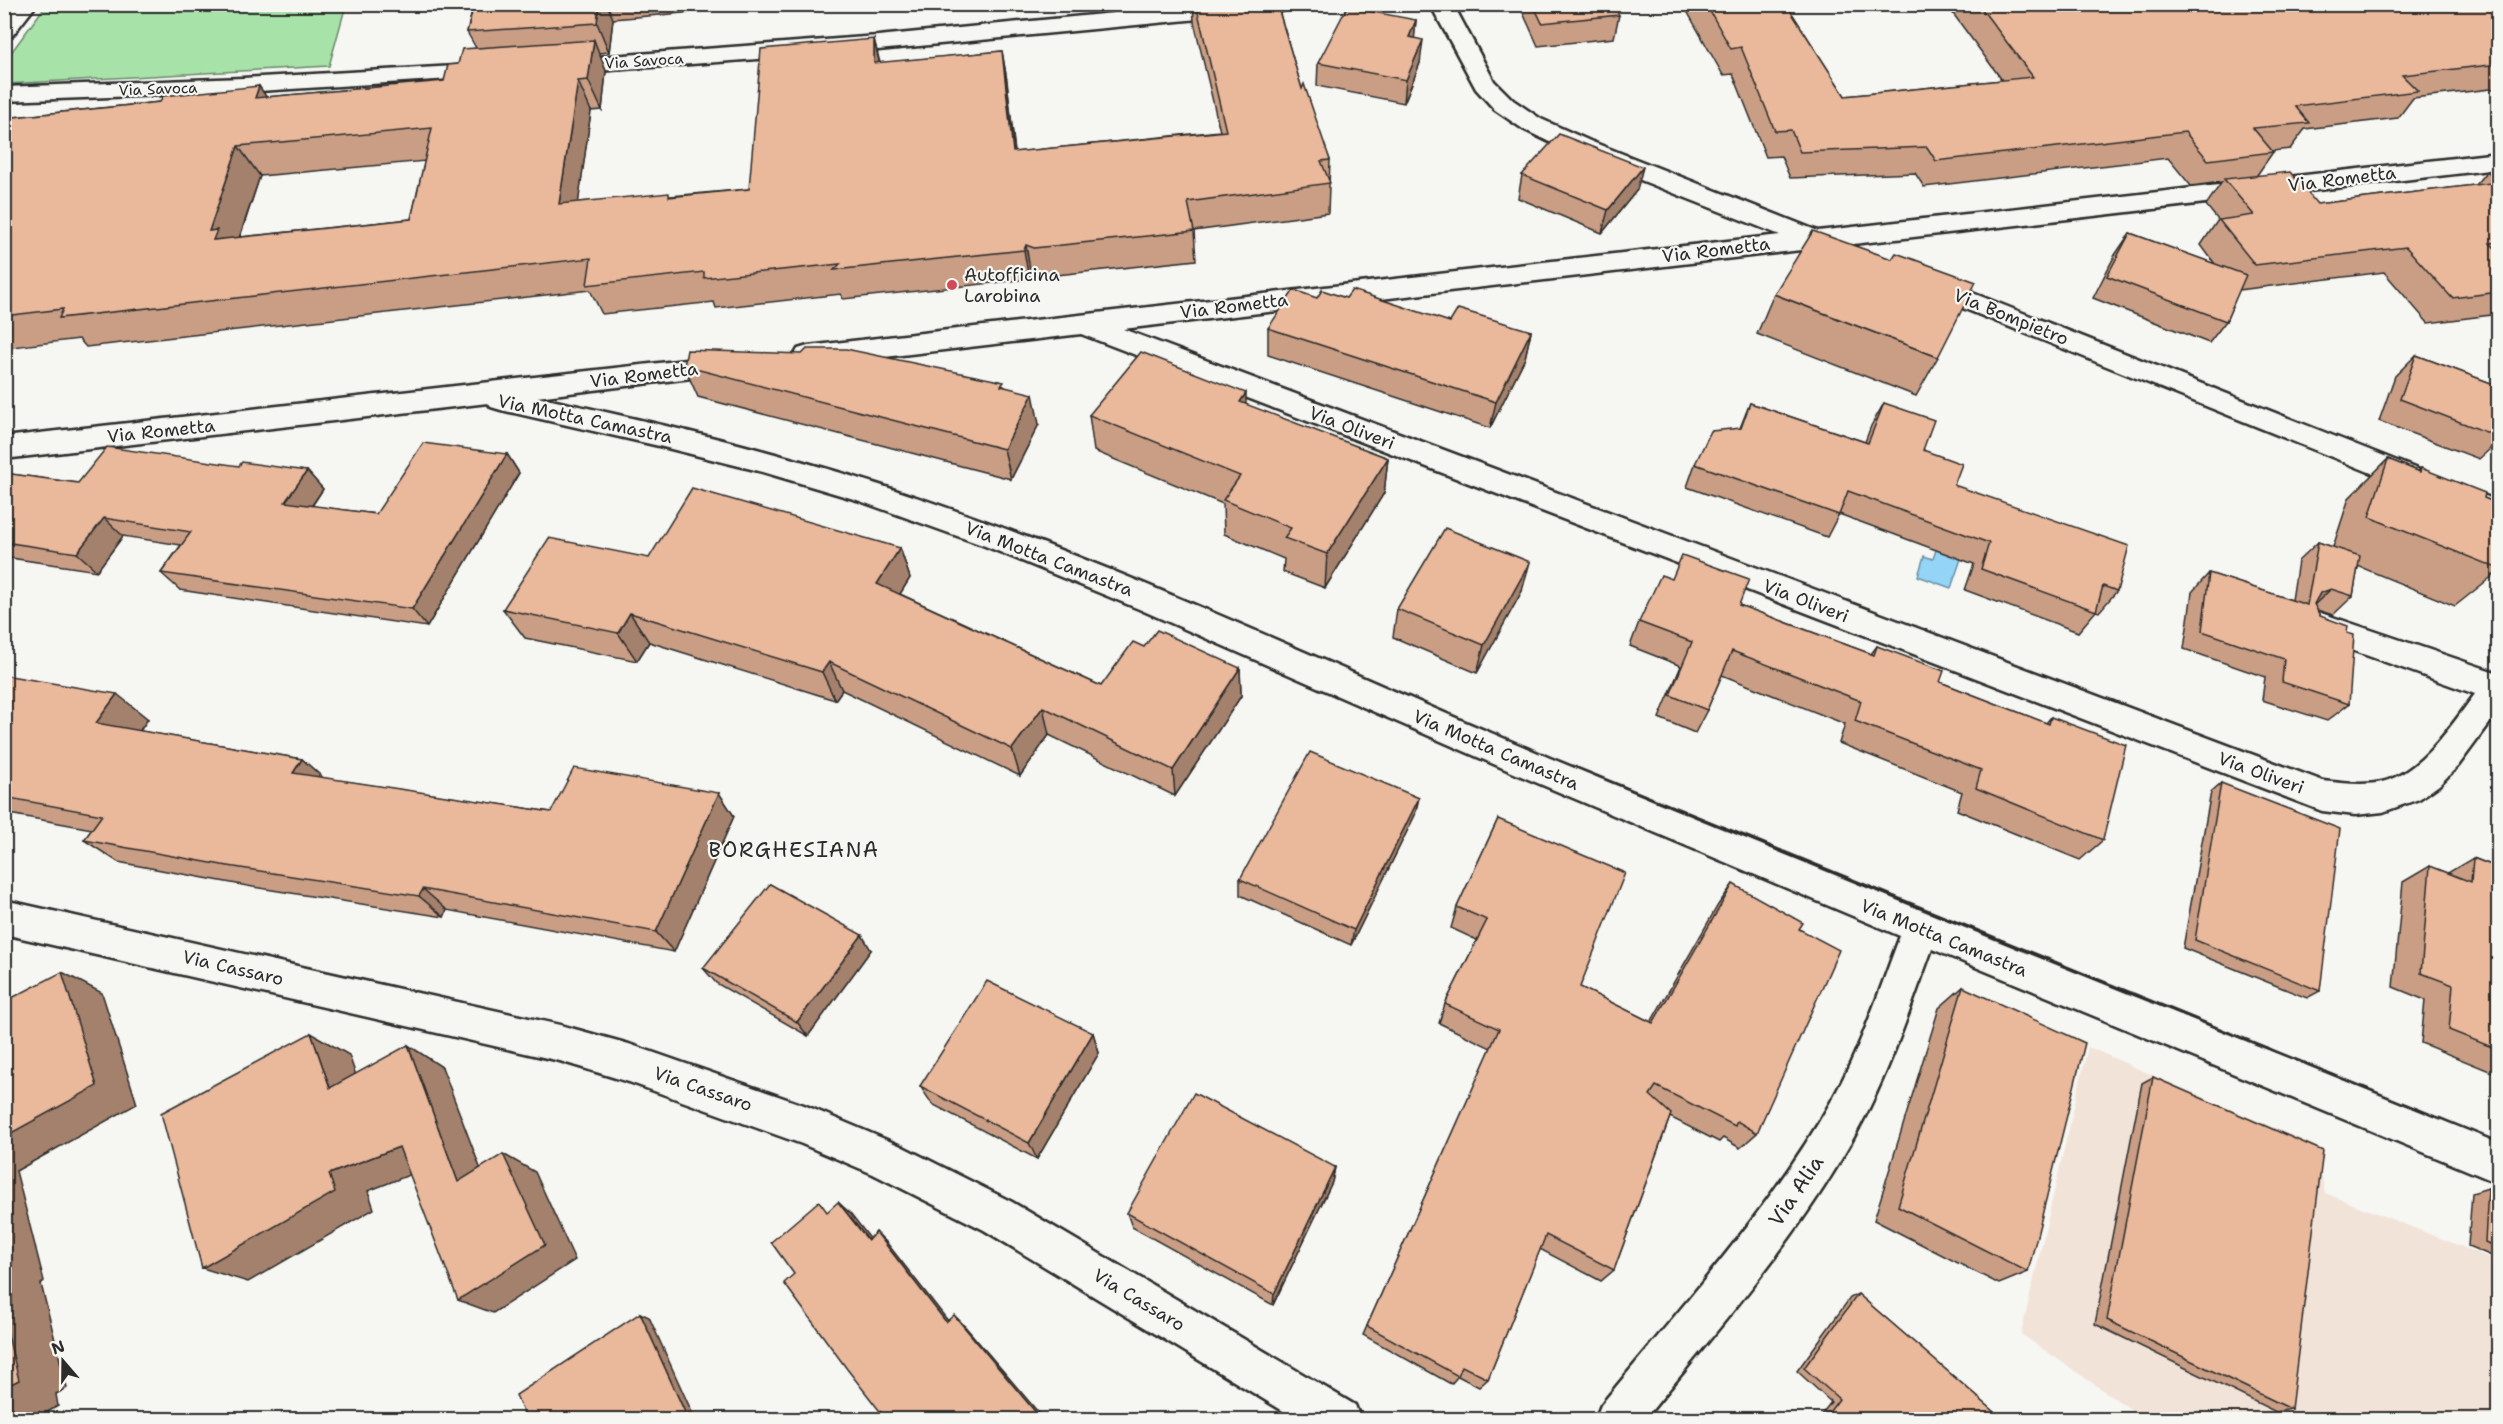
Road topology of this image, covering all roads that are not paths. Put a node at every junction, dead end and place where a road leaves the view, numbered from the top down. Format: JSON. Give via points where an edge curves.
{"nodes":[{"id":1,"x":26,"y":4,"type":"edge"},
{"id":2,"x":1281,"y":4,"type":"edge"},
{"id":3,"x":1441,"y":4,"type":"edge"},
{"id":4,"x":4,"y":31,"type":"edge"},
{"id":5,"x":4,"y":94,"type":"edge"},
{"id":6,"x":2499,"y":161,"type":"edge"},
{"id":7,"x":1815,"y":239,"type":"junction"},
{"id":8,"x":1862,"y":258,"type":"edge"},
{"id":9,"x":1906,"y":275,"type":"edge"},
{"id":10,"x":1081,"y":324,"type":"junction"},
{"id":11,"x":476,"y":395,"type":"junction"},
{"id":12,"x":4,"y":448,"type":"edge"},
{"id":13,"x":2499,"y":513,"type":"edge"},
{"id":14,"x":2312,"y":623,"type":"edge"},
{"id":15,"x":2498,"y":688,"type":"edge"},
{"id":16,"x":4,"y":917,"type":"edge"},
{"id":17,"x":1921,"y":929,"type":"junction"},
{"id":18,"x":2499,"y":1163,"type":"edge"},
{"id":19,"x":1340,"y":1419,"type":"edge"},
{"id":20,"x":1616,"y":1419,"type":"edge"}],
"edges":[{"from":1,"to":4,"type":"street"},
{"from":2,"to":5,"type":"street","name":"Via Savoca","via":[[890,42],[522,69]]},
{"from":3,"to":7,"type":"street","via":[[1484,84],[1504,105],[1532,124]]},
{"from":6,"to":7,"type":"street","name":"Via Rometta"},
{"from":7,"to":8,"type":"street"},
{"from":7,"to":10,"type":"street","name":"Via Rometta"},
{"from":9,"to":13,"type":"street","name":"Via Bompietro"},
{"from":10,"to":11,"type":"street","name":"Via Rometta"},
{"from":10,"to":15,"type":"street","name":"Via Oliveri","via":[[2322,795],[2366,801],[2400,790],[2428,775],[2451,752]]},
{"from":11,"to":12,"type":"street","name":"Via Rometta"},
{"from":11,"to":17,"type":"street","name":"Via Motta Camastra","via":[[743,455],[921,510],[1103,579],[1468,739]]},
{"from":14,"to":15,"type":"street"},
{"from":16,"to":19,"type":"street","name":"Via Cassaro","via":[[560,1043],[638,1066],[804,1125],[887,1160],[990,1212]]},
{"from":17,"to":18,"type":"street","name":"Via Motta Camastra"},
{"from":17,"to":20,"type":"street","name":"Via Alia","via":[[1863,1076],[1809,1173],[1744,1263]]}]}
